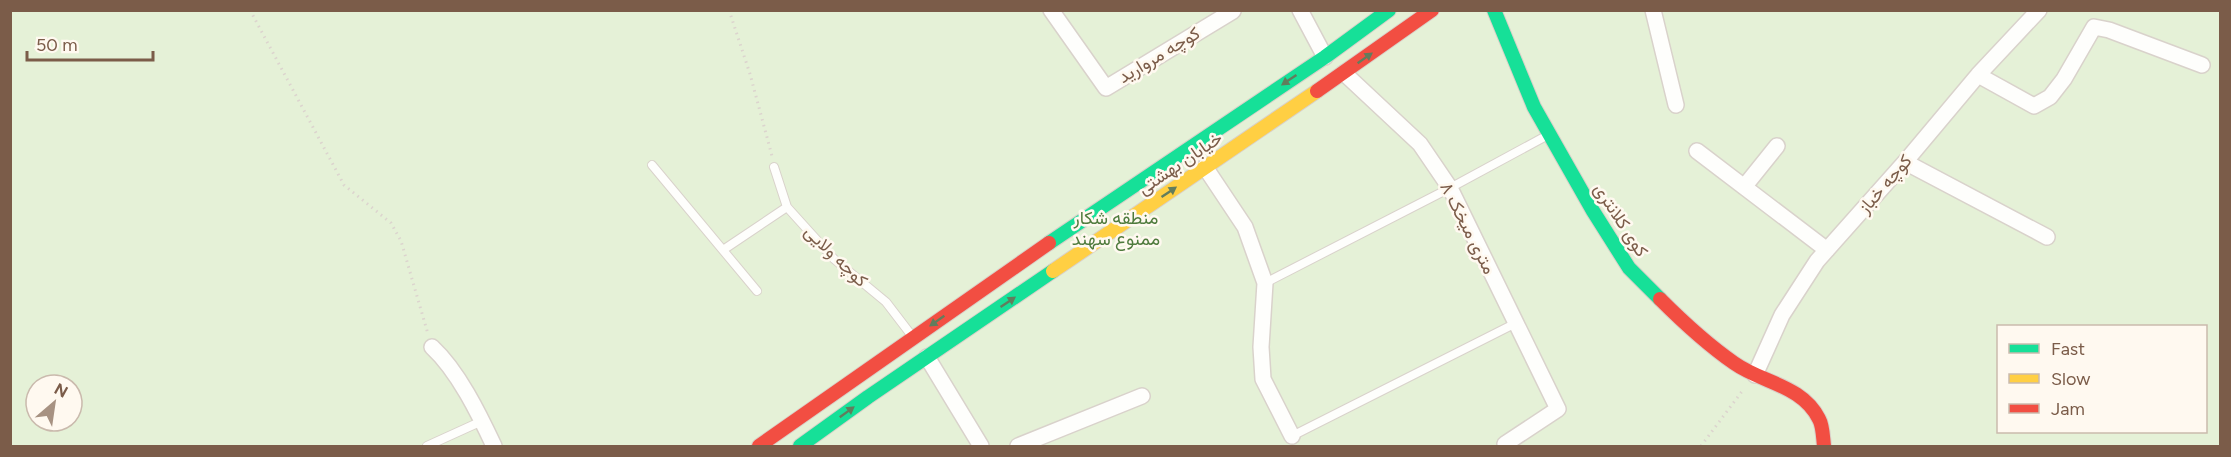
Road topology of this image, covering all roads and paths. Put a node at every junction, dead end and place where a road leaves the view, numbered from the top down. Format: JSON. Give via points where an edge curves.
{"nodes":[{"id":1,"x":250,"y":10,"type":"edge"},
{"id":2,"x":729,"y":10,"type":"edge"},
{"id":3,"x":1051,"y":10,"type":"edge"},
{"id":4,"x":1300,"y":10,"type":"edge"},
{"id":5,"x":1389,"y":10,"type":"edge"},
{"id":6,"x":1432,"y":10,"type":"edge"},
{"id":7,"x":1494,"y":10,"type":"edge"},
{"id":8,"x":1653,"y":10,"type":"edge"},
{"id":9,"x":2039,"y":10,"type":"edge"},
{"id":10,"x":1233,"y":11,"type":"edge"},
{"id":11,"x":1325,"y":57,"type":"junction"},
{"id":12,"x":2202,"y":65,"type":"dead end"},
{"id":13,"x":1344,"y":73,"type":"junction"},
{"id":14,"x":1978,"y":75,"type":"junction"},
{"id":15,"x":1676,"y":105,"type":"dead end"},
{"id":16,"x":1549,"y":134,"type":"junction"},
{"id":17,"x":1777,"y":146,"type":"dead end"},
{"id":18,"x":1697,"y":151,"type":"dead end"},
{"id":19,"x":1905,"y":162,"type":"junction"},
{"id":20,"x":652,"y":165,"type":"dead end"},
{"id":21,"x":774,"y":166,"type":"joint"},
{"id":22,"x":1205,"y":167,"type":"junction"},
{"id":23,"x":1744,"y":187,"type":"junction"},
{"id":24,"x":1450,"y":188,"type":"junction"},
{"id":25,"x":787,"y":207,"type":"junction"},
{"id":26,"x":2047,"y":237,"type":"dead end"},
{"id":27,"x":723,"y":250,"type":"junction"},
{"id":28,"x":1827,"y":250,"type":"junction"},
{"id":29,"x":1265,"y":283,"type":"junction"},
{"id":30,"x":758,"y":291,"type":"dead end"},
{"id":31,"x":1516,"y":323,"type":"junction"},
{"id":32,"x":913,"y":338,"type":"junction"},
{"id":33,"x":432,"y":347,"type":"joint"},
{"id":34,"x":927,"y":357,"type":"junction"},
{"id":35,"x":1755,"y":375,"type":"junction"},
{"id":36,"x":1142,"y":396,"type":"dead end"},
{"id":37,"x":482,"y":421,"type":"junction"},
{"id":38,"x":1292,"y":436,"type":"joint"},
{"id":39,"x":427,"y":447,"type":"edge"},
{"id":40,"x":494,"y":447,"type":"edge"},
{"id":41,"x":759,"y":447,"type":"edge"},
{"id":42,"x":800,"y":447,"type":"edge"},
{"id":43,"x":981,"y":447,"type":"edge"},
{"id":44,"x":1018,"y":447,"type":"edge"},
{"id":45,"x":1507,"y":447,"type":"edge"},
{"id":46,"x":1701,"y":447,"type":"edge"},
{"id":47,"x":1824,"y":447,"type":"edge"}],
"edges":[{"from":1,"to":33,"type":"path","via":[[344,185],[391,223],[401,241]]},
{"from":2,"to":21,"type":"path"},
{"from":3,"to":10,"type":"street","name":"کوچه مروارید","via":[[1106,88]]},
{"from":4,"to":11,"type":"street"},
{"from":5,"to":11,"type":"main road","name":"خیابان بهشتی"},
{"from":13,"to":6,"type":"main road","name":"خیابان بهشتی","one_way":true},
{"from":7,"to":16,"type":"main road","name":"کوی کلانتری"},
{"from":8,"to":15,"type":"street"},
{"from":9,"to":14,"type":"street","name":"کوچه خباز"},
{"from":11,"to":32,"type":"main road","name":"خیابان بهشتی","one_way":true},
{"from":12,"to":14,"type":"street","via":[[2094,27],[2064,79],[2050,97],[2034,106]]},
{"from":13,"to":22,"type":"main road","name":"خیابان بهشتی"},
{"from":13,"to":24,"type":"street","name":"۸ متری میخک","via":[[1420,144]]},
{"from":14,"to":19,"type":"street","name":"کوچه خباز"},
{"from":16,"to":24,"type":"lane"},
{"from":16,"to":35,"type":"main road","name":"کوی کلانتری","via":[[1629,268],[1706,340]]},
{"from":17,"to":23,"type":"street"},
{"from":18,"to":23,"type":"street"},
{"from":19,"to":26,"type":"street"},
{"from":19,"to":28,"type":"street","name":"کوچه خباز"},
{"from":20,"to":27,"type":"lane"},
{"from":21,"to":25,"type":"lane","name":"کوچه ولایی"},
{"from":22,"to":29,"type":"street","via":[[1245,227]]},
{"from":34,"to":22,"type":"main road","name":"خیابان بهشتی","one_way":true},
{"from":23,"to":28,"type":"street"},
{"from":24,"to":29,"type":"lane"},
{"from":24,"to":31,"type":"street","name":"۸ متری میخک"},
{"from":25,"to":27,"type":"lane"},
{"from":25,"to":32,"type":"lane","name":"کوچه ولایی","via":[[834,259],[886,302]]},
{"from":27,"to":30,"type":"lane"},
{"from":28,"to":35,"type":"street","name":"کوچه خباز","via":[[1782,315]]},
{"from":29,"to":38,"type":"street","via":[[1263,379]]},
{"from":31,"to":38,"type":"lane"},
{"from":31,"to":45,"type":"street","name":"۸ متری میخک","via":[[1558,409],[1505,444]]},
{"from":32,"to":41,"type":"main road","name":"خیابان بهشتی"},
{"from":33,"to":37,"type":"street","via":[[443,357]]},
{"from":42,"to":34,"type":"main road","name":"خیابان بهشتی","one_way":true},
{"from":34,"to":43,"type":"street"},
{"from":35,"to":46,"type":"path"},
{"from":35,"to":47,"type":"main road","name":"کوی کلانتری","via":[[1786,388],[1809,404],[1820,420]]},
{"from":36,"to":44,"type":"street"},
{"from":37,"to":39,"type":"lane"},
{"from":37,"to":40,"type":"street"}]}
